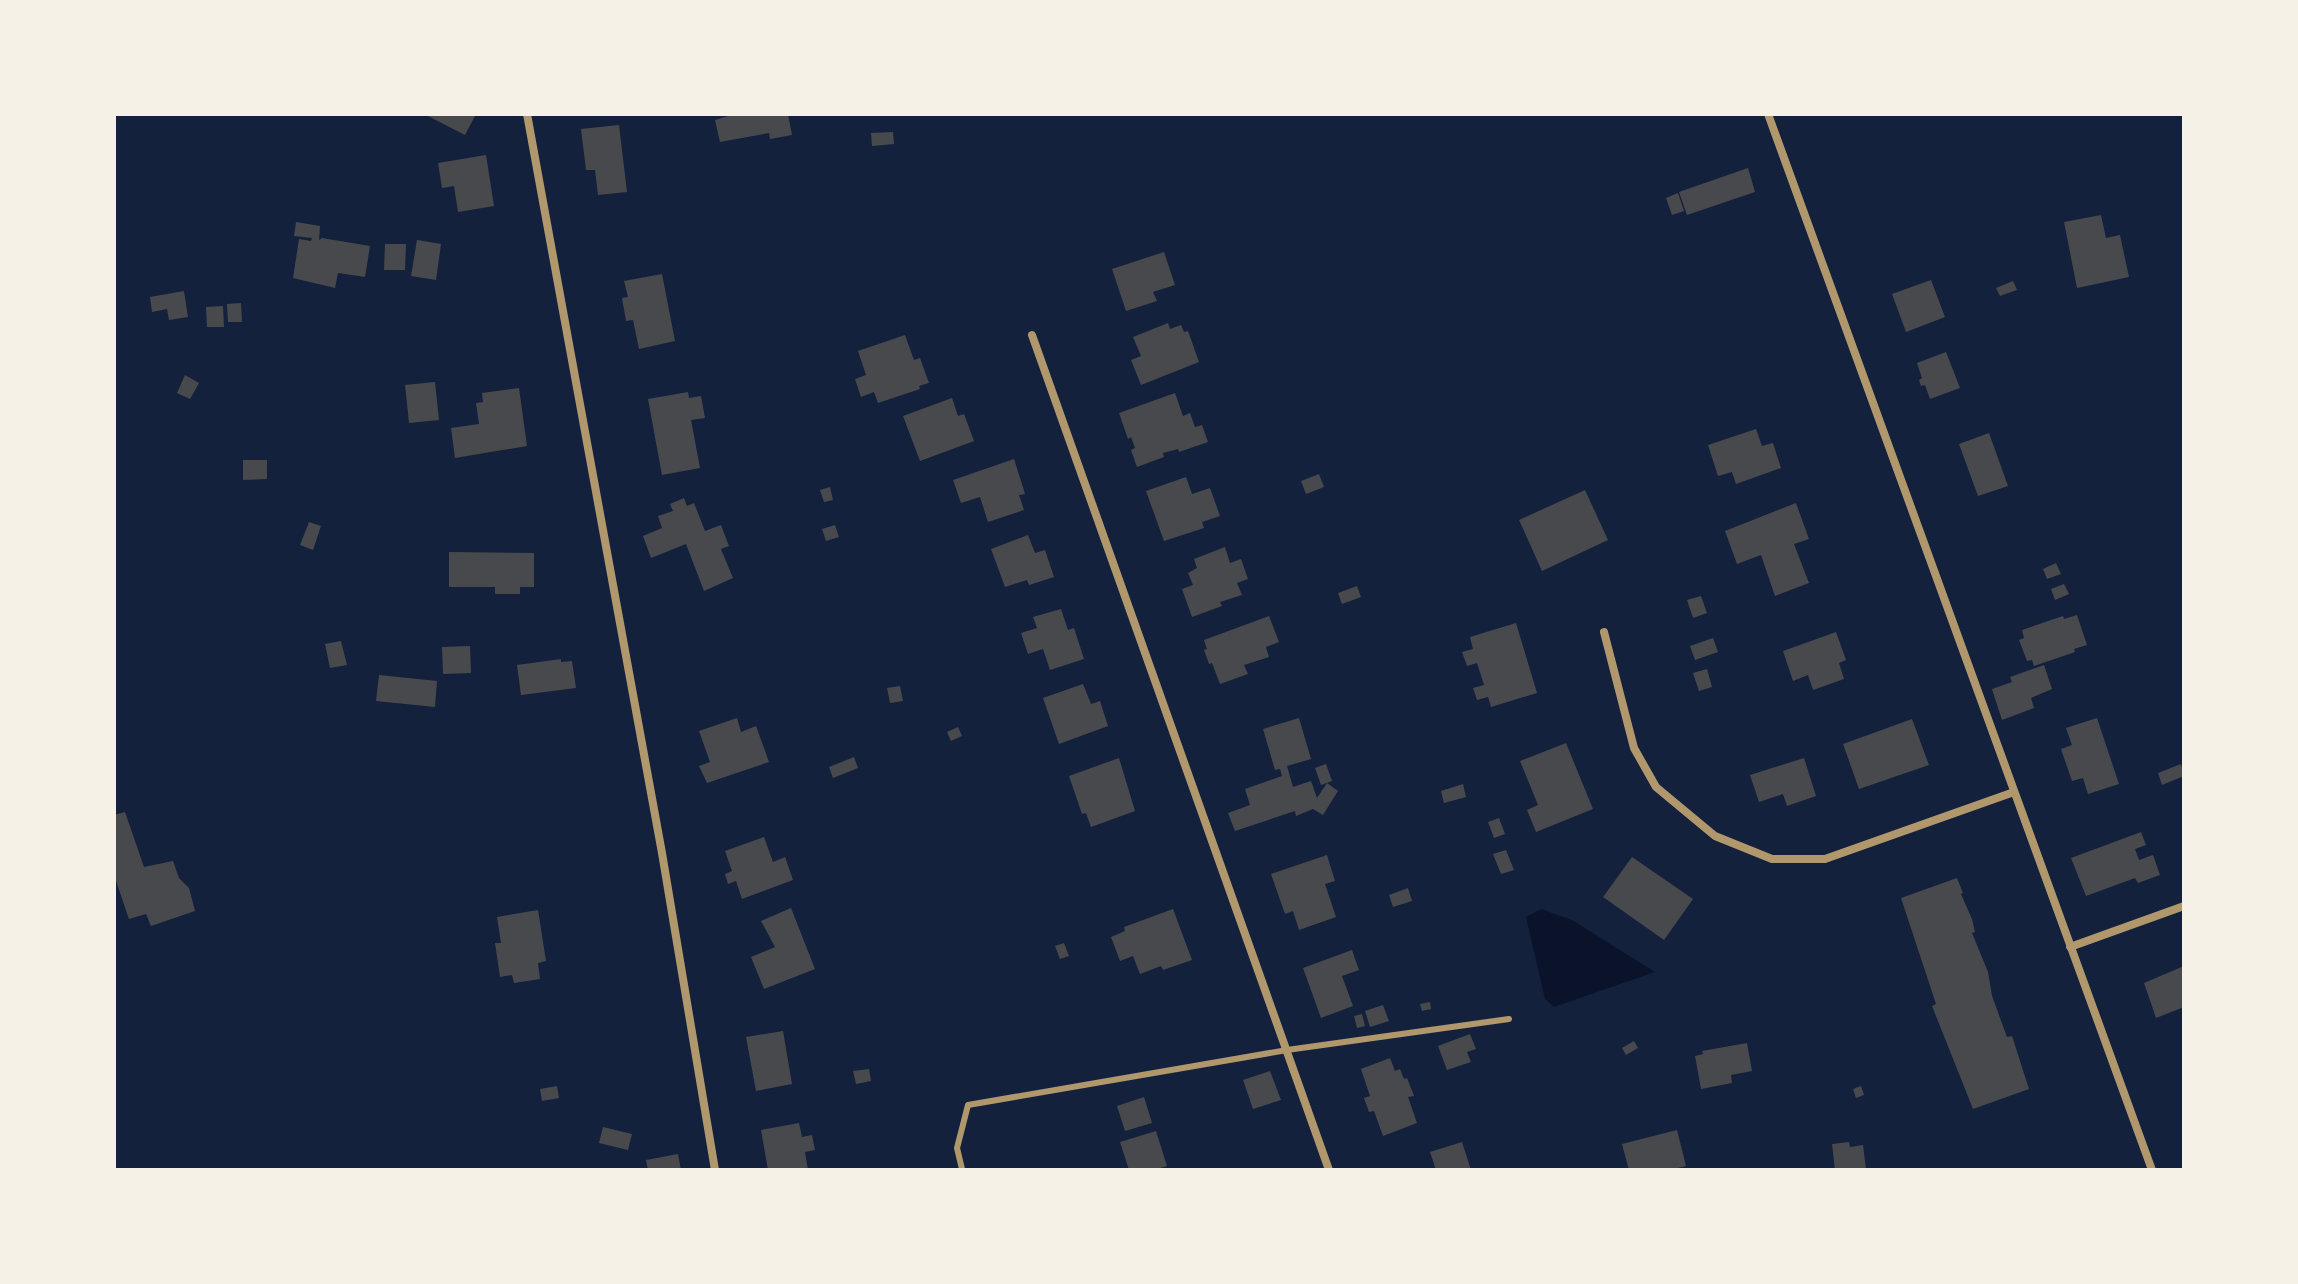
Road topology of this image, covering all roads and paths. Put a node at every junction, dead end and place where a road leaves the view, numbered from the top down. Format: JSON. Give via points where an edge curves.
{"nodes":[{"id":1,"x":527,"y":114,"type":"edge"},
{"id":2,"x":1768,"y":114,"type":"edge"},
{"id":3,"x":1032,"y":335,"type":"dead end"},
{"id":4,"x":1604,"y":632,"type":"dead end"},
{"id":5,"x":2014,"y":792,"type":"junction"},
{"id":6,"x":2184,"y":906,"type":"edge"},
{"id":7,"x":2070,"y":947,"type":"junction"},
{"id":8,"x":1509,"y":1019,"type":"dead end"},
{"id":9,"x":1287,"y":1050,"type":"junction"},
{"id":10,"x":962,"y":1169,"type":"edge"},
{"id":11,"x":715,"y":1170,"type":"edge"},
{"id":12,"x":1329,"y":1170,"type":"edge"},
{"id":13,"x":2152,"y":1170,"type":"edge"}],
"edges":[{"from":1,"to":11,"type":"street"},
{"from":2,"to":5,"type":"street"},
{"from":3,"to":9,"type":"street"},
{"from":4,"to":5,"type":"street","via":[[1634,748],[1656,787],[1715,836],[1772,859],[1825,859]]},
{"from":5,"to":7,"type":"street"},
{"from":6,"to":7,"type":"street"},
{"from":7,"to":13,"type":"street"},
{"from":8,"to":9,"type":"lane"},
{"from":9,"to":10,"type":"lane","via":[[968,1105],[957,1148]]},
{"from":9,"to":12,"type":"street"}]}
